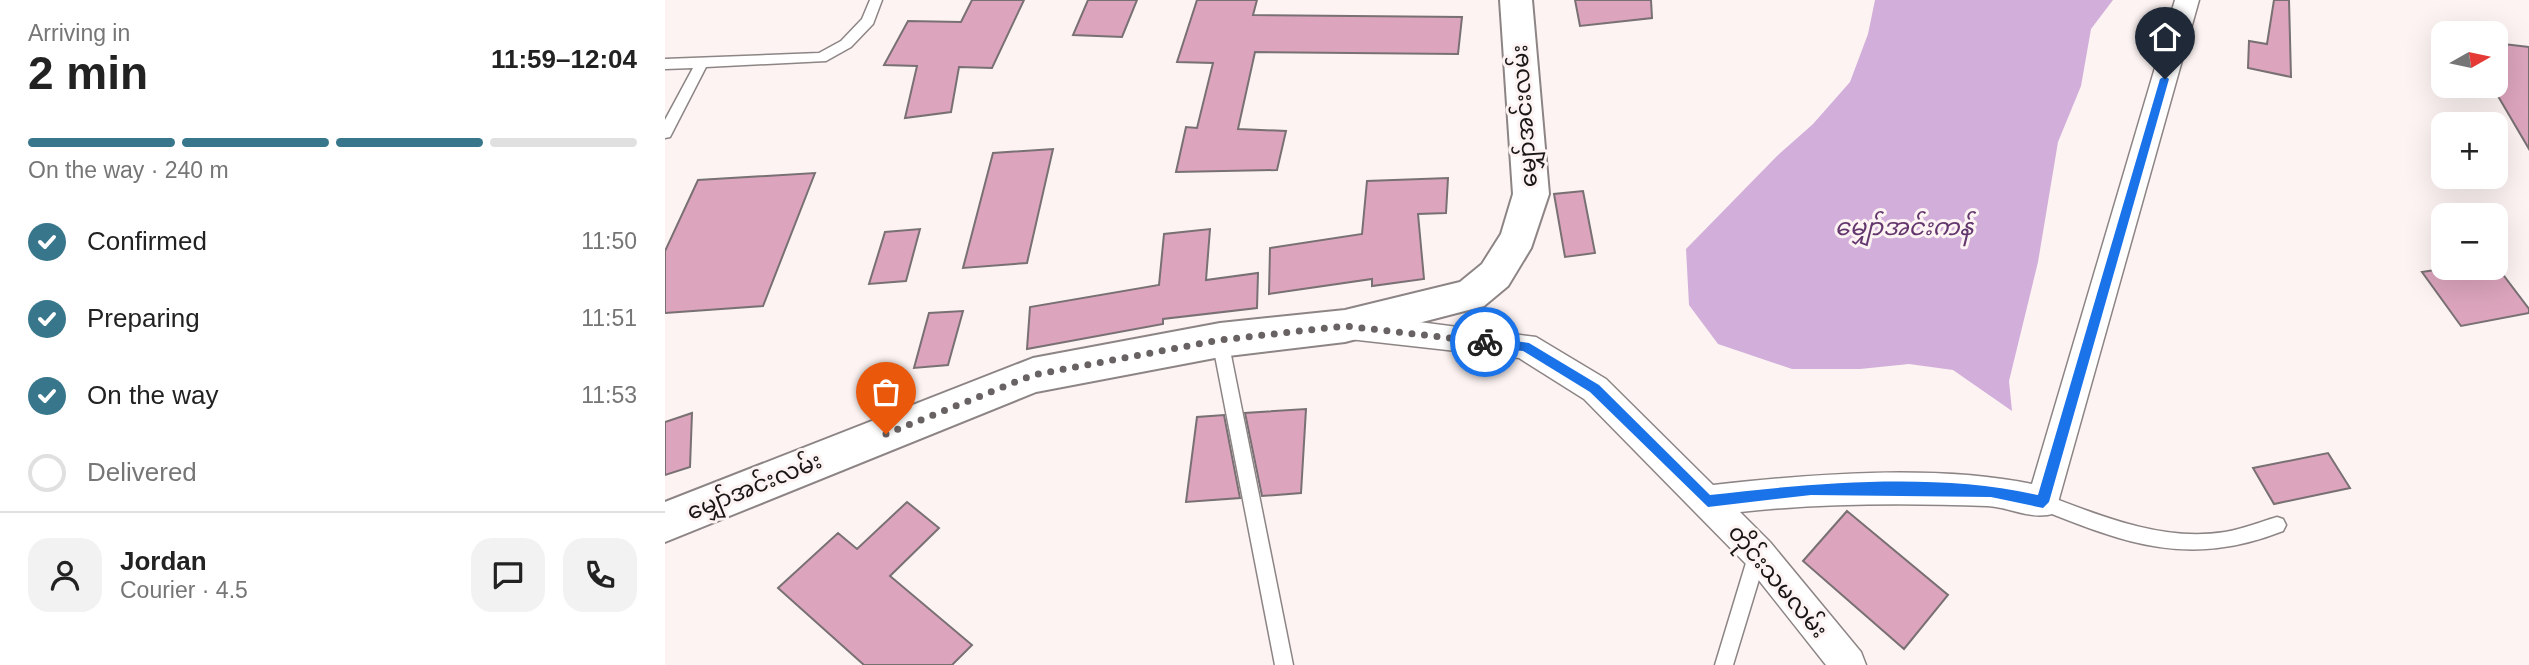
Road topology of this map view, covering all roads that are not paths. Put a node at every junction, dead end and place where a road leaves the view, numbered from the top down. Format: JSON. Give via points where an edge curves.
{"nodes":[{"id":1,"x":876,"y":0,"type":"edge"},
{"id":2,"x":1516,"y":0,"type":"edge"},
{"id":3,"x":2187,"y":0,"type":"edge"},
{"id":4,"x":702,"y":63,"type":"junction"},
{"id":5,"x":665,"y":64,"type":"edge"},
{"id":6,"x":665,"y":132,"type":"edge"},
{"id":7,"x":1345,"y":326,"type":"junction"},
{"id":8,"x":1220,"y":340,"type":"junction"},
{"id":9,"x":1708,"y":501,"type":"junction"},
{"id":10,"x":2043,"y":502,"type":"junction"},
{"id":11,"x":665,"y":522,"type":"edge"},
{"id":12,"x":2277,"y":525,"type":"dead end"},
{"id":13,"x":1758,"y":553,"type":"junction"},
{"id":14,"x":1284,"y":665,"type":"edge"},
{"id":15,"x":1724,"y":665,"type":"edge"},
{"id":16,"x":1847,"y":665,"type":"edge"}],
"edges":[{"from":1,"to":4,"type":"lane","via":[[868,21],[846,44],[821,58]]},
{"from":2,"to":7,"type":"street","name":"မျှော်အင်းလမ်း","via":[[1531,194],[1518,238],[1495,275],[1472,295]]},
{"from":3,"to":10,"type":"street"},
{"from":4,"to":5,"type":"lane"},
{"from":4,"to":6,"type":"lane"},
{"from":7,"to":8,"type":"street","name":"မျှော်အင်းလမ်း"},
{"from":7,"to":9,"type":"street","name":"တိုင်းသမလမ်း","via":[[1525,346],[1595,388]]},
{"from":8,"to":11,"type":"street","name":"မျှော်အင်းလမ်း","via":[[1033,375]]},
{"from":8,"to":14,"type":"lane"},
{"from":9,"to":10,"type":"street","via":[[1825,489],[1991,491]]},
{"from":9,"to":13,"type":"street","name":"တိုင်းသမလမ်း"},
{"from":10,"to":12,"type":"lane","via":[[2108,528],[2169,543],[2222,541]]},
{"from":13,"to":15,"type":"lane"},
{"from":13,"to":16,"type":"street","name":"တိုင်းသမလမ်း"}]}
